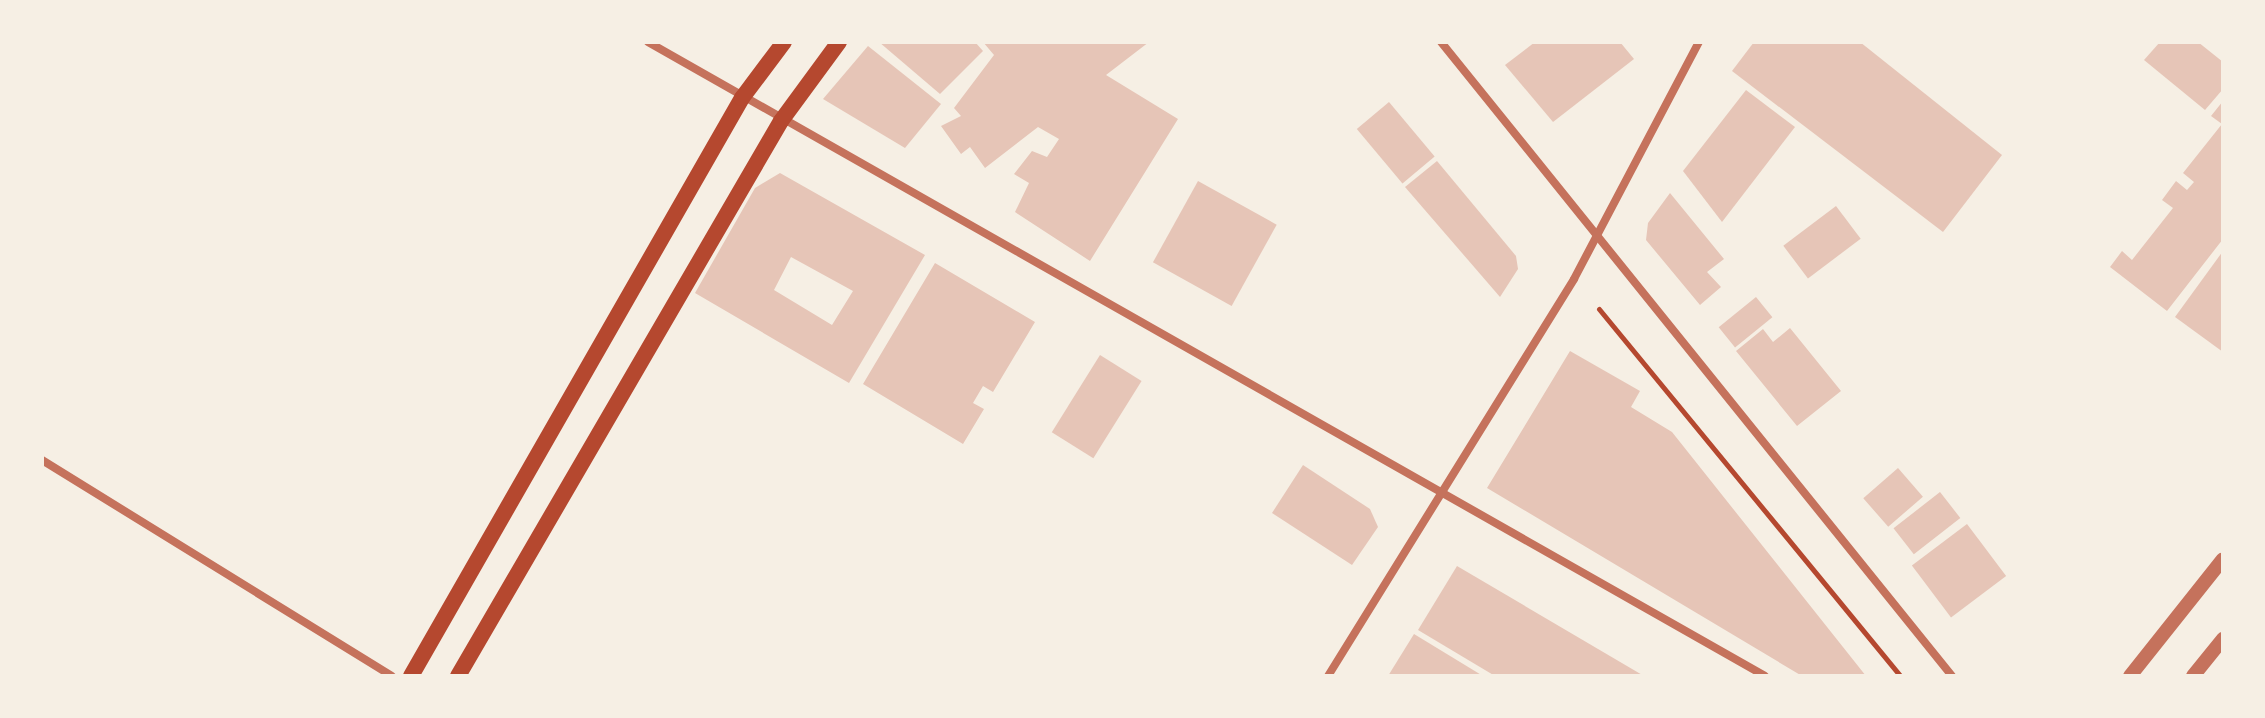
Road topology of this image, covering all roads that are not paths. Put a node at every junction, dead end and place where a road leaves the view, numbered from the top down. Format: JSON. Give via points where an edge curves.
{"nodes":[{"id":1,"x":648,"y":42,"type":"edge"},
{"id":2,"x":784,"y":42,"type":"edge"},
{"id":3,"x":839,"y":42,"type":"edge"},
{"id":4,"x":1441,"y":42,"type":"edge"},
{"id":5,"x":1699,"y":42,"type":"edge"},
{"id":6,"x":742,"y":98,"type":"junction"},
{"id":7,"x":781,"y":121,"type":"junction"},
{"id":8,"x":1600,"y":231,"type":"junction"},
{"id":9,"x":42,"y":460,"type":"edge"},
{"id":10,"x":1445,"y":490,"type":"junction"},
{"id":11,"x":2223,"y":559,"type":"edge"},
{"id":12,"x":2223,"y":639,"type":"edge"},
{"id":13,"x":1941,"y":661,"type":"junction"},
{"id":14,"x":392,"y":676,"type":"edge"},
{"id":15,"x":411,"y":676,"type":"edge"},
{"id":16,"x":458,"y":676,"type":"edge"},
{"id":17,"x":1328,"y":676,"type":"edge"},
{"id":18,"x":1765,"y":676,"type":"edge"},
{"id":19,"x":1944,"y":676,"type":"edge"},
{"id":20,"x":1952,"y":676,"type":"edge"},
{"id":21,"x":2130,"y":676,"type":"edge"},
{"id":22,"x":2193,"y":676,"type":"edge"}],
"edges":[{"from":1,"to":6,"type":"street"},
{"from":2,"to":6,"type":"main road"},
{"from":3,"to":7,"type":"main road"},
{"from":4,"to":8,"type":"street"},
{"from":5,"to":8,"type":"street"},
{"from":6,"to":7,"type":"street"},
{"from":6,"to":15,"type":"main road"},
{"from":7,"to":10,"type":"street"},
{"from":7,"to":16,"type":"main road"},
{"from":8,"to":10,"type":"street"},
{"from":8,"to":13,"type":"street"},
{"from":9,"to":14,"type":"street"},
{"from":10,"to":17,"type":"street"},
{"from":10,"to":18,"type":"street"},
{"from":11,"to":21,"type":"street"},
{"from":12,"to":22,"type":"street"},
{"from":13,"to":19,"type":"street"},
{"from":13,"to":20,"type":"street"}]}
